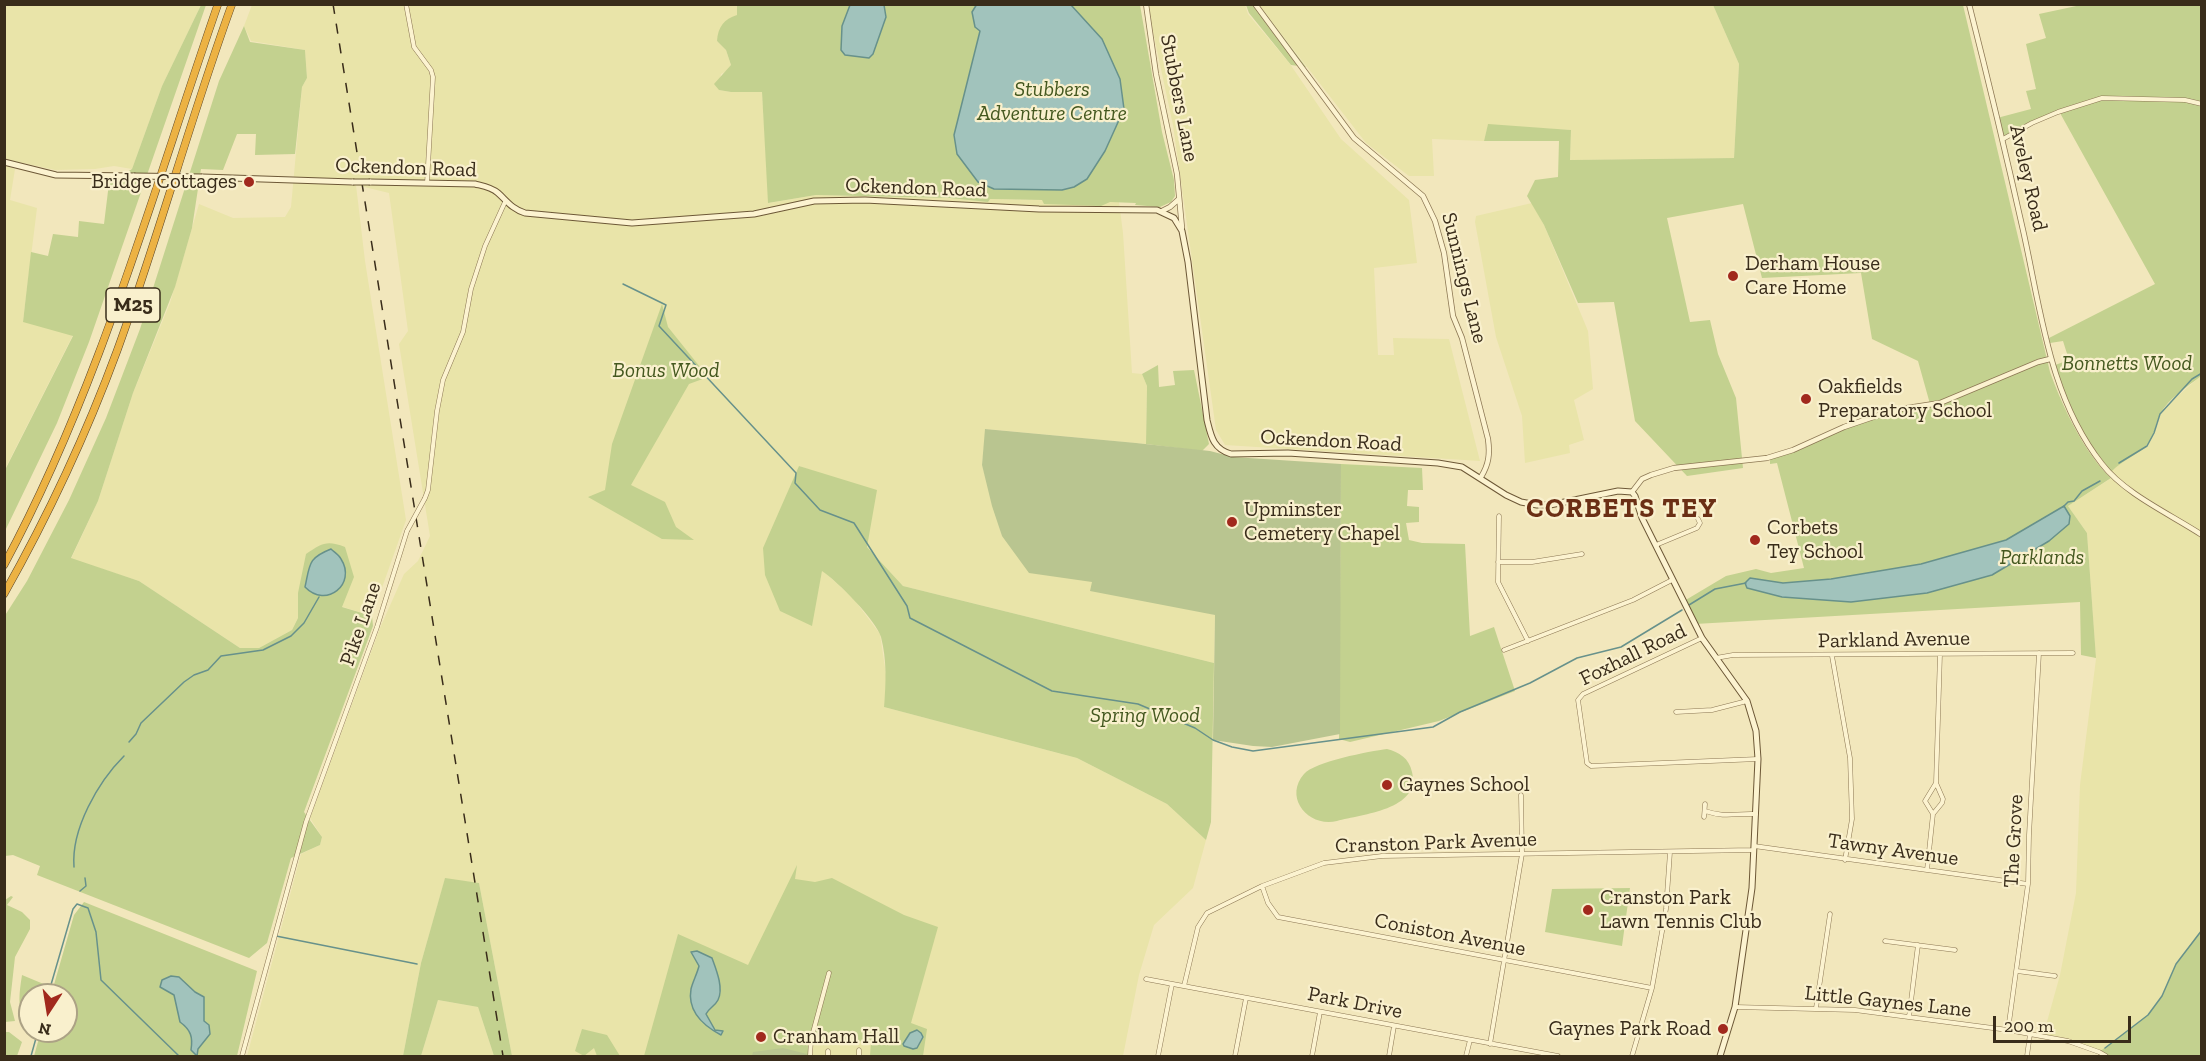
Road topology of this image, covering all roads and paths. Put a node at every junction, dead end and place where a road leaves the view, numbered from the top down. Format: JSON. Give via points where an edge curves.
{"nodes":[{"id":1,"x":219,"y":4,"type":"edge"},
{"id":2,"x":232,"y":4,"type":"edge"},
{"id":3,"x":406,"y":4,"type":"edge"},
{"id":4,"x":1146,"y":4,"type":"edge"},
{"id":5,"x":1255,"y":4,"type":"edge"},
{"id":6,"x":1969,"y":4,"type":"edge"},
{"id":7,"x":2202,"y":104,"type":"edge"},
{"id":8,"x":2003,"y":139,"type":"junction"},
{"id":9,"x":4,"y":162,"type":"edge"},
{"id":10,"x":427,"y":183,"type":"junction"},
{"id":11,"x":1180,"y":198,"type":"junction"},
{"id":12,"x":505,"y":202,"type":"junction"},
{"id":13,"x":1162,"y":212,"type":"junction"},
{"id":14,"x":1182,"y":231,"type":"junction"},
{"id":15,"x":2050,"y":359,"type":"junction"},
{"id":16,"x":1481,"y":477,"type":"junction"},
{"id":17,"x":1632,"y":492,"type":"junction"},
{"id":18,"x":1499,"y":516,"type":"dead end"},
{"id":19,"x":1698,"y":519,"type":"dead end"},
{"id":20,"x":2202,"y":535,"type":"edge"},
{"id":21,"x":1656,"y":545,"type":"junction"},
{"id":22,"x":1582,"y":554,"type":"dead end"},
{"id":23,"x":1498,"y":562,"type":"junction"},
{"id":24,"x":4,"y":565,"type":"edge"},
{"id":25,"x":1672,"y":580,"type":"junction"},
{"id":26,"x":4,"y":594,"type":"edge"},
{"id":27,"x":1702,"y":638,"type":"junction"},
{"id":28,"x":1528,"y":641,"type":"junction"},
{"id":29,"x":1504,"y":650,"type":"dead end"},
{"id":30,"x":2039,"y":653,"type":"junction"},
{"id":31,"x":2073,"y":653,"type":"dead end"},
{"id":32,"x":1940,"y":654,"type":"junction"},
{"id":33,"x":1832,"y":656,"type":"junction"},
{"id":34,"x":1716,"y":658,"type":"junction"},
{"id":35,"x":1747,"y":701,"type":"junction"},
{"id":36,"x":1676,"y":712,"type":"dead end"},
{"id":37,"x":1758,"y":759,"type":"junction"},
{"id":38,"x":1936,"y":783,"type":"junction"},
{"id":39,"x":1521,"y":795,"type":"dead end"},
{"id":40,"x":1705,"y":804,"type":"dead end"},
{"id":41,"x":1705,"y":811,"type":"junction"},
{"id":42,"x":1756,"y":814,"type":"junction"},
{"id":43,"x":1933,"y":814,"type":"junction"},
{"id":44,"x":1704,"y":817,"type":"dead end"},
{"id":45,"x":1754,"y":848,"type":"junction"},
{"id":46,"x":1670,"y":852,"type":"junction"},
{"id":47,"x":1522,"y":854,"type":"junction"},
{"id":48,"x":1845,"y":860,"type":"junction"},
{"id":49,"x":1927,"y":870,"type":"junction"},
{"id":50,"x":2028,"y":884,"type":"junction"},
{"id":51,"x":1262,"y":886,"type":"junction"},
{"id":52,"x":1830,"y":914,"type":"dead end"},
{"id":53,"x":1885,"y":940,"type":"dead end"},
{"id":54,"x":1918,"y":945,"type":"junction"},
{"id":55,"x":1955,"y":950,"type":"dead end"},
{"id":56,"x":1503,"y":961,"type":"junction"},
{"id":57,"x":2017,"y":970,"type":"junction"},
{"id":58,"x":829,"y":973,"type":"dead end"},
{"id":59,"x":2055,"y":976,"type":"dead end"},
{"id":60,"x":1146,"y":979,"type":"dead end"},
{"id":61,"x":1172,"y":984,"type":"junction"},
{"id":62,"x":1184,"y":986,"type":"junction"},
{"id":63,"x":1652,"y":988,"type":"junction"},
{"id":64,"x":1246,"y":998,"type":"junction"},
{"id":65,"x":1735,"y":1007,"type":"junction"},
{"id":66,"x":1816,"y":1008,"type":"junction"},
{"id":67,"x":1320,"y":1012,"type":"junction"},
{"id":68,"x":1909,"y":1017,"type":"junction"},
{"id":69,"x":1395,"y":1026,"type":"junction"},
{"id":70,"x":2008,"y":1030,"type":"junction"},
{"id":71,"x":2030,"y":1034,"type":"junction"},
{"id":72,"x":1470,"y":1040,"type":"junction"},
{"id":73,"x":1490,"y":1044,"type":"junction"},
{"id":74,"x":859,"y":1050,"type":"dead end"},
{"id":75,"x":828,"y":1051,"type":"dead end"},
{"id":76,"x":1543,"y":1055,"type":"edge"},
{"id":77,"x":242,"y":1056,"type":"edge"},
{"id":78,"x":810,"y":1056,"type":"edge"},
{"id":79,"x":828,"y":1056,"type":"edge"},
{"id":80,"x":859,"y":1056,"type":"edge"},
{"id":81,"x":1158,"y":1056,"type":"edge"},
{"id":82,"x":1235,"y":1056,"type":"edge"},
{"id":83,"x":1312,"y":1056,"type":"edge"},
{"id":84,"x":1389,"y":1056,"type":"edge"},
{"id":85,"x":1466,"y":1056,"type":"edge"},
{"id":86,"x":1558,"y":1056,"type":"edge"},
{"id":87,"x":1632,"y":1056,"type":"edge"},
{"id":88,"x":1720,"y":1056,"type":"edge"},
{"id":89,"x":2027,"y":1056,"type":"edge"},
{"id":90,"x":2106,"y":1056,"type":"edge"}],
"edges":[{"from":1,"to":24,"type":"highway","number":"M25","via":[[92,376],[43,490]]},
{"from":2,"to":26,"type":"highway","number":"M25","via":[[106,378],[58,492]]},
{"from":3,"to":10,"type":"street","via":[[414,47],[433,77]]},
{"from":4,"to":11,"type":"street","name":"Stubbers Lane"},
{"from":5,"to":16,"type":"street","name":"Sunnings Lane","via":[[1354,138],[1428,204],[1444,253],[1455,326],[1488,439],[1490,454]]},
{"from":6,"to":8,"type":"street","name":"Aveley Road"},
{"from":7,"to":8,"type":"street","via":[[2102,98],[2058,112]]},
{"from":8,"to":15,"type":"street","name":"Aveley Road"},
{"from":9,"to":10,"type":"main road","name":"Ockendon Road","bridge":true,"via":[[56,175]]},
{"from":10,"to":12,"type":"main road","name":"Ockendon Road","via":[[475,184],[490,188]]},
{"from":11,"to":13,"type":"street"},
{"from":11,"to":14,"type":"street","name":"Stubbers Lane"},
{"from":12,"to":13,"type":"main road","name":"Ockendon Road","via":[[525,213],[632,223],[754,214],[814,201]]},
{"from":12,"to":77,"type":"street","name":"Pike Lane","bridge":true,"via":[[479,263],[463,332],[443,380],[428,490],[407,531],[377,627],[306,822]]},
{"from":13,"to":14,"type":"main road","via":[[1174,218]]},
{"from":14,"to":16,"type":"main road","name":"Ockendon Road","via":[[1207,420],[1218,448],[1231,454],[1288,453],[1438,463],[1462,467]]},
{"from":15,"to":17,"type":"street","via":[[1940,403],[1894,410],[1767,458],[1674,468],[1651,475],[1642,479]]},
{"from":15,"to":20,"type":"street","name":"Aveley Road","via":[[2064,399],[2101,464],[2113,477]]},
{"from":16,"to":17,"type":"main road","name":"Ockendon Road","via":[[1506,495],[1537,505]]},
{"from":17,"to":21,"type":"main road"},
{"from":18,"to":23,"type":"street"},
{"from":19,"to":21,"type":"street","via":[[1697,528]]},
{"from":21,"to":25,"type":"main road"},
{"from":22,"to":23,"type":"street","via":[[1532,562]]},
{"from":23,"to":28,"type":"street","via":[[1498,582]]},
{"from":25,"to":27,"type":"main road"},
{"from":25,"to":28,"type":"street","via":[[1633,600]]},
{"from":27,"to":34,"type":"main road"},
{"from":27,"to":37,"type":"street","name":"Foxhall Road","via":[[1583,694],[1578,700],[1587,763],[1591,766]]},
{"from":28,"to":29,"type":"street"},
{"from":30,"to":31,"type":"street","name":"Parkland Avenue"},
{"from":30,"to":32,"type":"street","name":"Parkland Avenue"},
{"from":30,"to":50,"type":"street","name":"The Grove"},
{"from":32,"to":33,"type":"street","name":"Parkland Avenue"},
{"from":32,"to":38,"type":"street"},
{"from":33,"to":34,"type":"street","name":"Parkland Avenue"},
{"from":33,"to":48,"type":"street","via":[[1851,770],[1852,819]]},
{"from":34,"to":35,"type":"main road"},
{"from":35,"to":36,"type":"street","via":[[1712,710]]},
{"from":35,"to":37,"type":"main road","via":[[1756,731]]},
{"from":37,"to":42,"type":"main road"},
{"from":38,"to":43,"type":"street","via":[[1943,799]]},
{"from":38,"to":43,"type":"street","via":[[1925,801]]},
{"from":39,"to":47,"type":"street"},
{"from":40,"to":41,"type":"street"},
{"from":41,"to":42,"type":"street","via":[[1720,816]]},
{"from":41,"to":44,"type":"street"},
{"from":42,"to":45,"type":"main road"},
{"from":43,"to":49,"type":"street"},
{"from":45,"to":46,"type":"street","name":"Cranston Park Avenue"},
{"from":45,"to":48,"type":"street","name":"Tawny Avenue"},
{"from":45,"to":65,"type":"main road","via":[[1749,918]]},
{"from":46,"to":47,"type":"street","name":"Cranston Park Avenue"},
{"from":46,"to":63,"type":"street","via":[[1666,909]]},
{"from":47,"to":51,"type":"street","name":"Cranston Park Avenue","via":[[1382,856],[1324,863]]},
{"from":47,"to":56,"type":"street"},
{"from":48,"to":49,"type":"street","name":"Tawny Avenue"},
{"from":49,"to":50,"type":"street","name":"Tawny Avenue"},
{"from":50,"to":57,"type":"street","name":"The Grove"},
{"from":51,"to":56,"type":"street","name":"Coniston Avenue","via":[[1278,917]]},
{"from":51,"to":62,"type":"street","name":"Cranston Park Avenue","via":[[1208,913],[1198,927]]},
{"from":52,"to":66,"type":"street"},
{"from":53,"to":54,"type":"street"},
{"from":54,"to":55,"type":"street"},
{"from":54,"to":68,"type":"street"},
{"from":56,"to":63,"type":"street","name":"Coniston Avenue"},
{"from":56,"to":73,"type":"street"},
{"from":57,"to":59,"type":"street"},
{"from":57,"to":70,"type":"street","name":"The Grove"},
{"from":58,"to":78,"type":"street"},
{"from":60,"to":61,"type":"street","name":"Park Drive"},
{"from":61,"to":62,"type":"street","name":"Park Drive"},
{"from":61,"to":81,"type":"street"},
{"from":62,"to":64,"type":"street","name":"Park Drive"},
{"from":63,"to":87,"type":"street"},
{"from":64,"to":67,"type":"street","name":"Park Drive"},
{"from":64,"to":82,"type":"street"},
{"from":65,"to":66,"type":"street","name":"Little Gaynes Lane"},
{"from":65,"to":88,"type":"main road"},
{"from":66,"to":68,"type":"street","name":"Little Gaynes Lane"},
{"from":67,"to":69,"type":"street","name":"Park Drive"},
{"from":67,"to":83,"type":"street"},
{"from":68,"to":70,"type":"street","name":"Little Gaynes Lane"},
{"from":69,"to":72,"type":"street","name":"Park Drive"},
{"from":69,"to":84,"type":"street"},
{"from":70,"to":71,"type":"street","name":"Little Gaynes Lane"},
{"from":71,"to":89,"type":"street"},
{"from":71,"to":90,"type":"street","name":"Little Gaynes Lane","via":[[2068,1041]]},
{"from":72,"to":73,"type":"street","name":"Park Drive"},
{"from":72,"to":85,"type":"street"},
{"from":73,"to":76,"type":"street","name":"Park Drive"},
{"from":74,"to":80,"type":"street"},
{"from":75,"to":79,"type":"street"},
{"from":76,"to":86,"type":"street","name":"Park Drive"}]}
